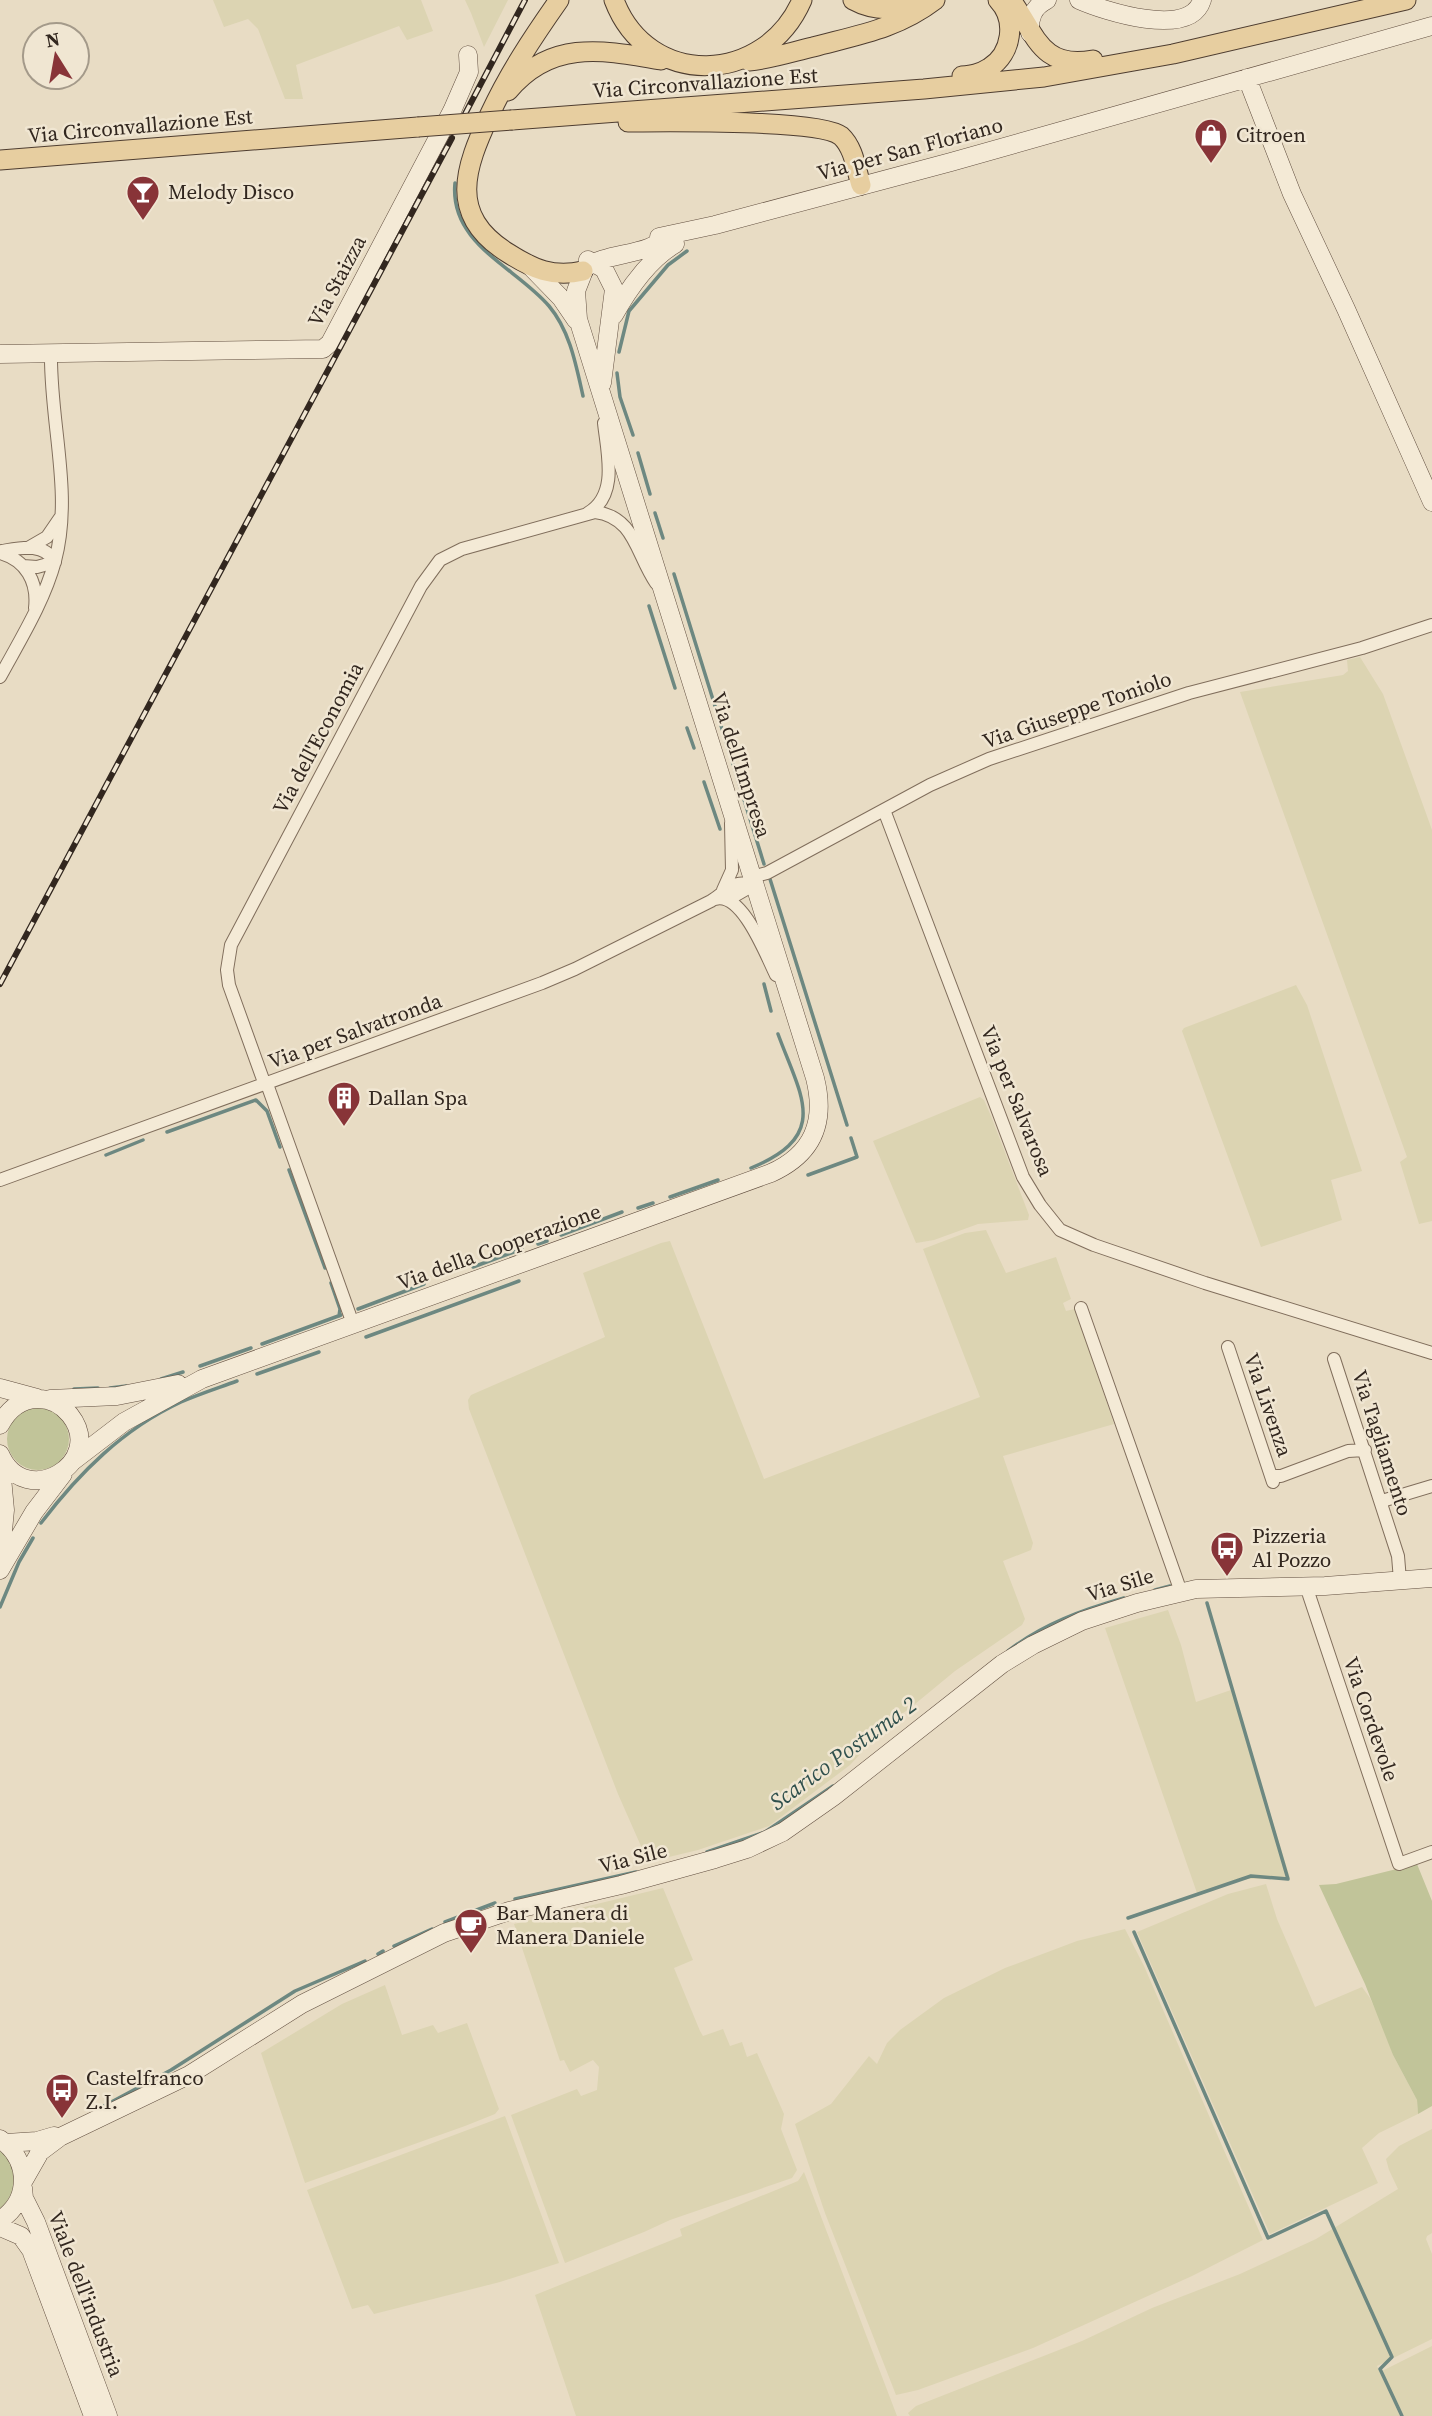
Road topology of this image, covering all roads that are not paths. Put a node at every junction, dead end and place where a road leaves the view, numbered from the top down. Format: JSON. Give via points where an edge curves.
{"nodes":[{"id":1,"x":559,"y":0,"type":"edge"},
{"id":2,"x":614,"y":0,"type":"edge"},
{"id":3,"x":802,"y":0,"type":"edge"},
{"id":4,"x":853,"y":0,"type":"edge"},
{"id":5,"x":921,"y":0,"type":"edge"},
{"id":6,"x":935,"y":0,"type":"edge"},
{"id":7,"x":998,"y":0,"type":"edge"},
{"id":8,"x":1011,"y":0,"type":"edge"},
{"id":9,"x":1047,"y":0,"type":"edge"},
{"id":10,"x":1068,"y":0,"type":"edge"},
{"id":11,"x":1202,"y":0,"type":"edge"},
{"id":12,"x":1406,"y":0,"type":"edge"},
{"id":13,"x":1082,"y":2,"type":"edge"},
{"id":14,"x":1432,"y":26,"type":"edge"},
{"id":15,"x":1030,"y":33,"type":"junction"},
{"id":16,"x":1180,"y":52,"type":"junction"},
{"id":17,"x":468,"y":55,"type":"dead end"},
{"id":18,"x":678,"y":62,"type":"junction"},
{"id":19,"x":734,"y":62,"type":"junction"},
{"id":20,"x":1247,"y":78,"type":"junction"},
{"id":21,"x":857,"y":94,"type":"junction"},
{"id":22,"x":490,"y":114,"type":"junction"},
{"id":23,"x":519,"y":120,"type":"junction"},
{"id":24,"x":0,"y":160,"type":"edge"},
{"id":25,"x":861,"y":185,"type":"junction"},
{"id":26,"x":715,"y":225,"type":"junction"},
{"id":27,"x":681,"y":237,"type":"junction"},
{"id":28,"x":526,"y":263,"type":"junction"},
{"id":29,"x":590,"y":264,"type":"junction"},
{"id":30,"x":610,"y":324,"type":"junction"},
{"id":31,"x":579,"y":326,"type":"junction"},
{"id":32,"x":51,"y":354,"type":"junction"},
{"id":33,"x":0,"y":355,"type":"edge"},
{"id":34,"x":603,"y":395,"type":"junction"},
{"id":35,"x":1432,"y":502,"type":"edge"},
{"id":36,"x":587,"y":513,"type":"junction"},
{"id":37,"x":61,"y":515,"type":"junction"},
{"id":38,"x":27,"y":548,"type":"junction"},
{"id":39,"x":0,"y":552,"type":"edge"},
{"id":40,"x":55,"y":562,"type":"junction"},
{"id":41,"x":23,"y":566,"type":"junction"},
{"id":42,"x":663,"y":594,"type":"junction"},
{"id":43,"x":35,"y":611,"type":"junction"},
{"id":44,"x":1432,"y":625,"type":"edge"},
{"id":45,"x":0,"y":677,"type":"edge"},
{"id":46,"x":732,"y":809,"type":"junction"},
{"id":47,"x":884,"y":810,"type":"junction"},
{"id":48,"x":754,"y":881,"type":"junction"},
{"id":49,"x":720,"y":895,"type":"junction"},
{"id":50,"x":787,"y":990,"type":"junction"},
{"id":51,"x":266,"y":1084,"type":"junction"},
{"id":52,"x":805,"y":1149,"type":"joint"},
{"id":53,"x":0,"y":1180,"type":"edge"},
{"id":54,"x":1081,"y":1308,"type":"dead end"},
{"id":55,"x":353,"y":1324,"type":"junction"},
{"id":56,"x":1228,"y":1347,"type":"dead end"},
{"id":57,"x":1432,"y":1353,"type":"edge"},
{"id":58,"x":1334,"y":1359,"type":"dead end"},
{"id":59,"x":202,"y":1379,"type":"junction"},
{"id":60,"x":0,"y":1388,"type":"edge"},
{"id":61,"x":42,"y":1399,"type":"junction"},
{"id":62,"x":0,"y":1425,"type":"edge"},
{"id":63,"x":1365,"y":1450,"type":"junction"},
{"id":64,"x":0,"y":1455,"type":"edge"},
{"id":65,"x":71,"y":1464,"type":"junction"},
{"id":66,"x":1432,"y":1486,"type":"edge"},
{"id":67,"x":1382,"y":1502,"type":"junction"},
{"id":68,"x":0,"y":1562,"type":"edge"},
{"id":69,"x":0,"y":1570,"type":"edge"},
{"id":70,"x":1432,"y":1577,"type":"edge"},
{"id":71,"x":1400,"y":1580,"type":"junction"},
{"id":72,"x":1308,"y":1586,"type":"junction"},
{"id":73,"x":1181,"y":1592,"type":"junction"},
{"id":74,"x":1432,"y":1852,"type":"edge"},
{"id":75,"x":72,"y":2130,"type":"junction"},
{"id":76,"x":3,"y":2141,"type":"edge"},
{"id":77,"x":23,"y":2184,"type":"junction"},
{"id":78,"x":0,"y":2220,"type":"edge"},
{"id":79,"x":0,"y":2227,"type":"edge"},
{"id":80,"x":93,"y":2416,"type":"edge"},
{"id":81,"x":108,"y":2416,"type":"edge"}],
"edges":[{"from":1,"to":22,"type":"main road","via":[[519,59]]},
{"from":2,"to":18,"type":"main road","via":[[639,40]]},
{"from":3,"to":19,"type":"main road","via":[[776,37]]},
{"from":4,"to":5,"type":"main road","via":[[886,9]]},
{"from":6,"to":19,"type":"main road","via":[[889,27],[771,58]]},
{"from":7,"to":21,"type":"main road","via":[[1008,15],[1010,34],[1004,52],[989,68],[972,75]]},
{"from":8,"to":15,"type":"main road"},
{"from":9,"to":15,"type":"street","via":[[1032,14]]},
{"from":10,"to":13,"type":"street"},
{"from":11,"to":13,"type":"street","via":[[1188,15],[1156,20],[1136,19]]},
{"from":12,"to":16,"type":"main road","name":"Via Circonvallazione Est"},
{"from":14,"to":20,"type":"street","name":"Via per San Floriano"},
{"from":15,"to":16,"type":"main road","via":[[1049,53],[1072,61],[1170,49]]},
{"from":16,"to":21,"type":"main road","name":"Via Circonvallazione Est","via":[[1034,79]]},
{"from":17,"to":32,"type":"street","name":"Via Staizza","via":[[469,72],[452,111],[323,349]]},
{"from":18,"to":19,"type":"main road","via":[[706,66]]},
{"from":18,"to":22,"type":"main road","via":[[607,50],[567,54],[524,75]]},
{"from":20,"to":25,"type":"street","name":"Via per San Floriano"},
{"from":20,"to":35,"type":"street","via":[[1292,194]]},
{"from":21,"to":23,"type":"main road","name":"Via Circonvallazione Est"},
{"from":22,"to":28,"type":"main road","via":[[468,169],[468,202],[485,235]]},
{"from":23,"to":24,"type":"main road","name":"Via Circonvallazione Est","bridge":true},
{"from":23,"to":25,"type":"main road","via":[[820,128],[847,143]]},
{"from":25,"to":26,"type":"street","name":"Via per San Floriano"},
{"from":26,"to":27,"type":"street","name":"Via per San Floriano"},
{"from":26,"to":27,"type":"street"},
{"from":27,"to":29,"type":"street","name":"Via per San Floriano"},
{"from":27,"to":30,"type":"street","via":[[639,277]]},
{"from":28,"to":29,"type":"main road"},
{"from":28,"to":31,"type":"street","name":"Via dell'Impresa","via":[[561,298]]},
{"from":29,"to":30,"type":"street","name":"Via dell'Impresa","via":[[607,272],[614,289]]},
{"from":29,"to":31,"type":"street","name":"Via dell'Impresa","via":[[575,294]]},
{"from":30,"to":34,"type":"street","name":"Via dell'Impresa"},
{"from":31,"to":34,"type":"street","name":"Via dell'Impresa"},
{"from":32,"to":33,"type":"street","name":"Via Staizza"},
{"from":32,"to":37,"type":"street"},
{"from":34,"to":36,"type":"street","via":[[608,479],[600,501]]},
{"from":34,"to":42,"type":"street","name":"Via dell'Impresa"},
{"from":36,"to":42,"type":"street","via":[[608,514],[625,525]]},
{"from":36,"to":51,"type":"street","name":"Via dell'Economia","via":[[450,554],[432,569],[416,594],[231,945],[229,985]]},
{"from":37,"to":38,"type":"street","via":[[47,537]]},
{"from":37,"to":40,"type":"street"},
{"from":38,"to":39,"type":"street"},
{"from":38,"to":40,"type":"street","via":[[43,551]]},
{"from":39,"to":41,"type":"street"},
{"from":40,"to":41,"type":"street"},
{"from":40,"to":43,"type":"street"},
{"from":41,"to":43,"type":"street","via":[[34,584]]},
{"from":42,"to":46,"type":"street","name":"Via dell'Impresa"},
{"from":43,"to":45,"type":"street"},
{"from":44,"to":47,"type":"street","name":"Via Giuseppe Toniolo","via":[[1111,717],[989,759]]},
{"from":46,"to":48,"type":"street","name":"Via dell'Impresa"},
{"from":46,"to":49,"type":"street","via":[[732,870]]},
{"from":47,"to":48,"type":"street","name":"Via Giuseppe Toniolo"},
{"from":47,"to":57,"type":"street","name":"Via per Salvarosa","via":[[1023,1177],[1060,1230],[1205,1283]]},
{"from":48,"to":49,"type":"street","name":"Via per Salvatronda","via":[[738,883]]},
{"from":48,"to":50,"type":"street","name":"Via dell'Impresa"},
{"from":49,"to":50,"type":"street","via":[[746,916]]},
{"from":49,"to":51,"type":"street","name":"Via per Salvatronda","via":[[542,983]]},
{"from":50,"to":52,"type":"street","name":"Via dell'Impresa","via":[[819,1095],[817,1125]]},
{"from":51,"to":53,"type":"street","name":"Via per Salvatronda"},
{"from":51,"to":55,"type":"street","name":"Via dell'Economia"},
{"from":52,"to":55,"type":"street","name":"Via della Cooperazione","via":[[771,1172]]},
{"from":54,"to":73,"type":"street","name":"Via Sile"},
{"from":55,"to":59,"type":"street","name":"Via della Cooperazione"},
{"from":56,"to":63,"type":"street","name":"Via Livenza","via":[[1272,1479],[1348,1451]]},
{"from":58,"to":63,"type":"street","name":"Via Tagliamento"},
{"from":59,"to":61,"type":"street","name":"Via della Cooperazione","via":[[123,1395]]},
{"from":59,"to":65,"type":"street","name":"Via della Cooperazione","via":[[124,1422]]},
{"from":60,"to":61,"type":"street"},
{"from":61,"to":62,"type":"street","via":[[15,1406]]},
{"from":61,"to":65,"type":"street","via":[[64,1408],[76,1425],[78,1447]]},
{"from":63,"to":67,"type":"street","name":"Via Tagliamento"},
{"from":64,"to":65,"type":"street","via":[[11,1470],[33,1480],[49,1479]]},
{"from":64,"to":68,"type":"street","via":[[5,1510]]},
{"from":65,"to":69,"type":"street","name":"Via della Cooperazione","via":[[34,1512]]},
{"from":66,"to":67,"type":"street"},
{"from":67,"to":71,"type":"street","name":"Via Tagliamento"},
{"from":70,"to":71,"type":"street","name":"Via Sile"},
{"from":71,"to":72,"type":"street","name":"Via Sile"},
{"from":72,"to":73,"type":"street","name":"Via Sile"},
{"from":72,"to":74,"type":"street","name":"Via Cordevole","via":[[1399,1864]]},
{"from":73,"to":75,"type":"street","name":"Via Sile","via":[[1094,1616],[1024,1650],[833,1797],[770,1838],[700,1864],[509,1911],[451,1930],[302,2004],[189,2075]]},
{"from":75,"to":76,"type":"street","name":"Via Sile","via":[[37,2141]]},
{"from":75,"to":77,"type":"street","name":"Via Sile","via":[[40,2152]]},
{"from":76,"to":77,"type":"street","name":"Viale dell'industria","via":[[20,2162]]},
{"from":77,"to":78,"type":"street","name":"Via Sile","via":[[15,2207]]},
{"from":77,"to":81,"type":"street","name":"Viale dell'industria","via":[[24,2199]]},
{"from":79,"to":80,"type":"street","name":"Viale dell'industria","via":[[21,2236],[31,2250]]}]}
